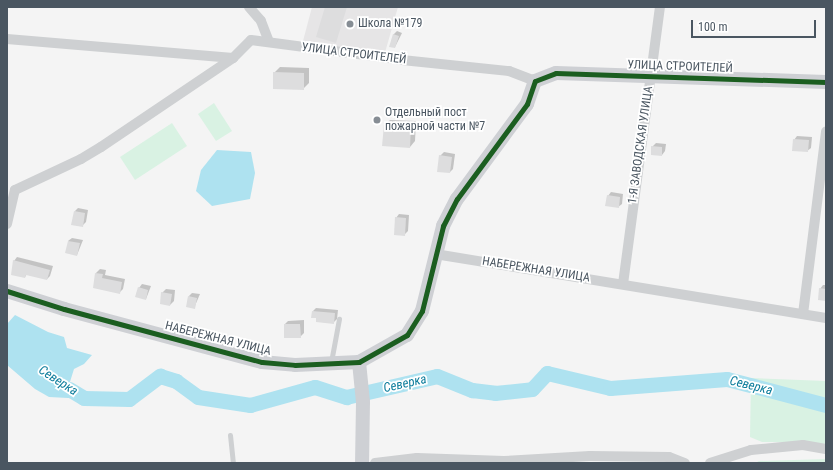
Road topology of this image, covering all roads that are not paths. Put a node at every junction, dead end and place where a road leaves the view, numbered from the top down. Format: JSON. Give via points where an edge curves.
{"nodes":[{"id":1,"x":249,"y":7,"type":"edge"},
{"id":2,"x":660,"y":7,"type":"edge"},
{"id":3,"x":7,"y":39,"type":"edge"},
{"id":4,"x":269,"y":42,"type":"junction"},
{"id":5,"x":233,"y":58,"type":"junction"},
{"id":6,"x":650,"y":76,"type":"junction"},
{"id":7,"x":203,"y":78,"type":"junction"},
{"id":8,"x":535,"y":81,"type":"junction"},
{"id":9,"x":826,"y":82,"type":"edge"},
{"id":10,"x":198,"y":87,"type":"dead end"},
{"id":11,"x":826,"y":132,"type":"edge"},
{"id":12,"x":7,"y":224,"type":"edge"},
{"id":13,"x":435,"y":254,"type":"junction"},
{"id":14,"x":623,"y":284,"type":"junction"},
{"id":15,"x":8,"y":293,"type":"edge"},
{"id":16,"x":803,"y":314,"type":"junction"},
{"id":17,"x":826,"y":318,"type":"edge"},
{"id":18,"x":339,"y":320,"type":"dead end"},
{"id":19,"x":359,"y":362,"type":"junction"},
{"id":20,"x":331,"y":363,"type":"junction"},
{"id":21,"x":230,"y":435,"type":"dead end"},
{"id":22,"x":826,"y":449,"type":"edge"},
{"id":23,"x":233,"y":463,"type":"edge"},
{"id":24,"x":362,"y":463,"type":"edge"},
{"id":25,"x":375,"y":463,"type":"edge"},
{"id":26,"x":685,"y":463,"type":"edge"},
{"id":27,"x":710,"y":463,"type":"edge"}],
"edges":[{"from":1,"to":4,"type":"street","via":[[261,21]]},
{"from":2,"to":6,"type":"street","name":"1-Я ЗАВОДСКАЯ УЛИЦА"},
{"from":3,"to":5,"type":"street"},
{"from":4,"to":5,"type":"street","name":"УЛИЦА СТРОИТЕЛЕЙ","via":[[251,40]]},
{"from":4,"to":8,"type":"street","name":"УЛИЦА СТРОИТЕЛЕЙ","via":[[509,71]]},
{"from":5,"to":7,"type":"street"},
{"from":6,"to":8,"type":"street","name":"УЛИЦА СТРОИТЕЛЕЙ","via":[[556,73]]},
{"from":6,"to":9,"type":"street","name":"УЛИЦА СТРОИТЕЛЕЙ"},
{"from":6,"to":14,"type":"street","name":"1-Я ЗАВОДСКАЯ УЛИЦА"},
{"from":7,"to":10,"type":"lane"},
{"from":7,"to":12,"type":"street","via":[[102,149],[15,190]]},
{"from":8,"to":13,"type":"street","via":[[527,104],[457,199],[443,226]]},
{"from":11,"to":16,"type":"street"},
{"from":13,"to":14,"type":"street","name":"НАБЕРЕЖНАЯ УЛИЦА"},
{"from":13,"to":19,"type":"street","name":"НАБЕРЕЖНАЯ УЛИЦА","via":[[422,312],[407,335]]},
{"from":14,"to":16,"type":"street","name":"НАБЕРЕЖНАЯ УЛИЦА"},
{"from":15,"to":20,"type":"street","name":"НАБЕРЕЖНАЯ УЛИЦА","via":[[262,362],[295,365]]},
{"from":16,"to":17,"type":"street","name":"НАБЕРЕЖНАЯ УЛИЦА"},
{"from":18,"to":20,"type":"lane"},
{"from":19,"to":20,"type":"street","name":"НАБЕРЕЖНАЯ УЛИЦА"},
{"from":19,"to":24,"type":"street","via":[[363,386]]},
{"from":21,"to":23,"type":"lane"},
{"from":22,"to":27,"type":"street","via":[[803,445],[751,450]]},
{"from":25,"to":26,"type":"street","via":[[417,458],[504,461],[590,456],[669,457]]}]}
